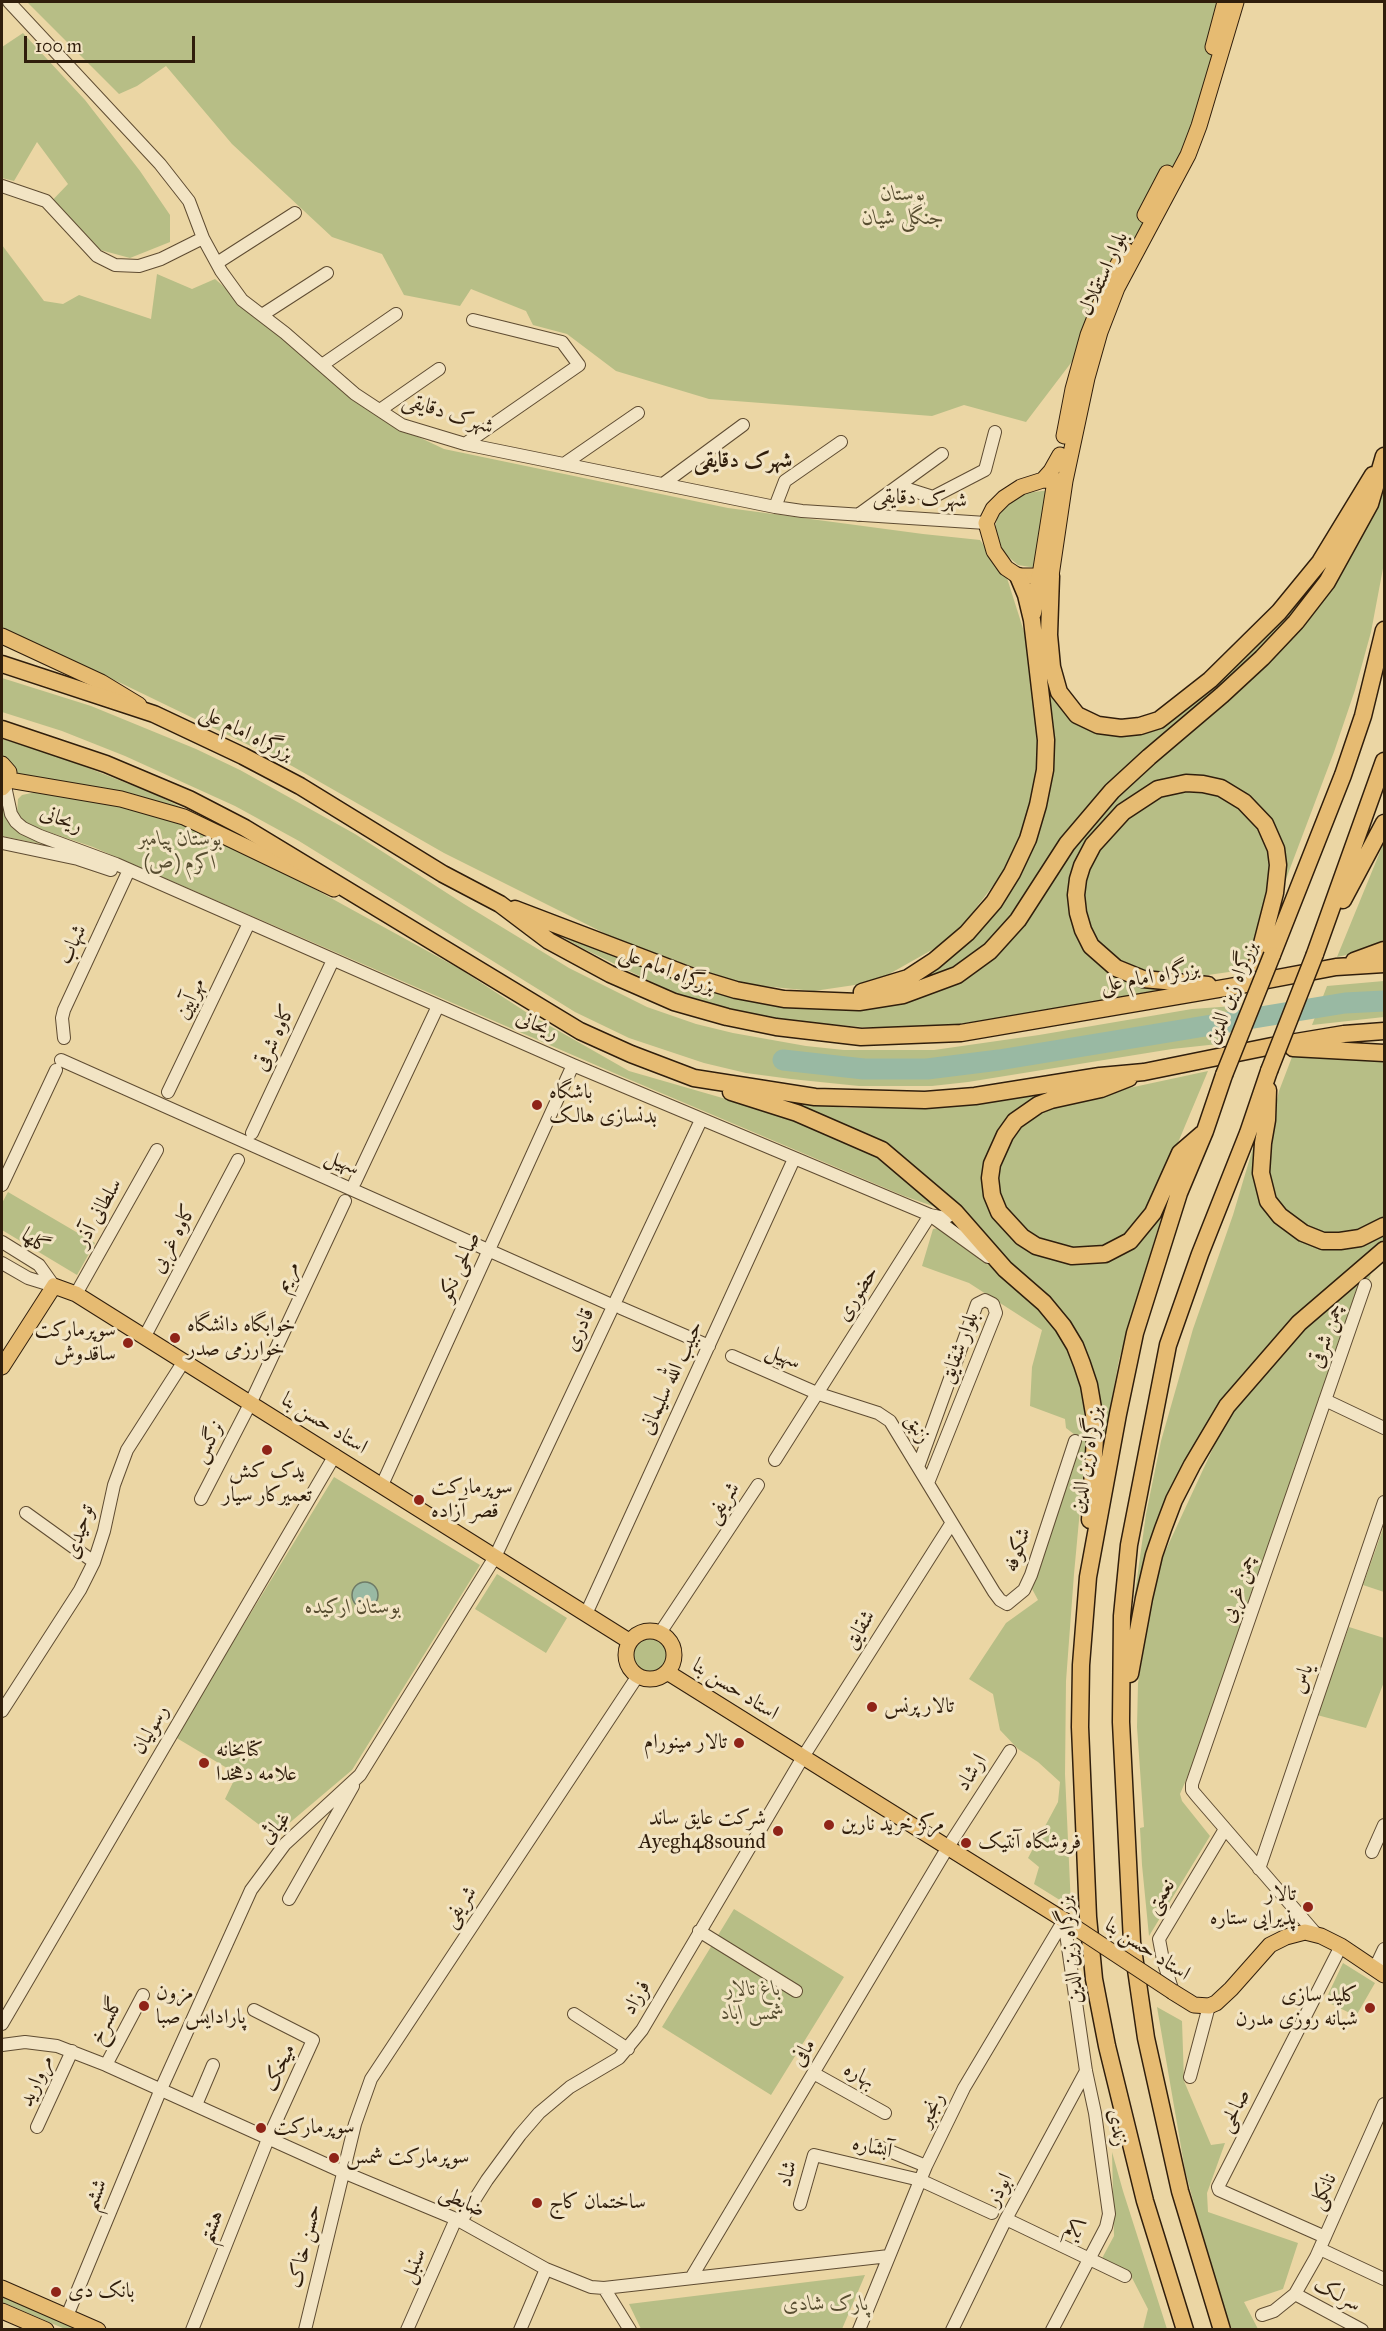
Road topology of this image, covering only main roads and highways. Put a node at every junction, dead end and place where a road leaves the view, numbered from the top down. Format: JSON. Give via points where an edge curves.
{"nodes":[{"id":1,"x":1225,"y":2,"type":"edge"},
{"id":2,"x":1236,"y":2,"type":"edge"},
{"id":3,"x":1384,"y":456,"type":"edge"},
{"id":4,"x":1054,"y":481,"type":"junction"},
{"id":5,"x":1018,"y":576,"type":"junction"},
{"id":6,"x":1045,"y":576,"type":"junction"},
{"id":7,"x":1032,"y":620,"type":"junction"},
{"id":8,"x":1384,"y":630,"type":"edge"},
{"id":9,"x":2,"y":636,"type":"edge"},
{"id":10,"x":2,"y":664,"type":"edge"},
{"id":11,"x":154,"y":714,"type":"junction"},
{"id":12,"x":2,"y":729,"type":"edge"},
{"id":13,"x":1384,"y":761,"type":"edge"},
{"id":14,"x":2,"y":764,"type":"edge"},
{"id":15,"x":5,"y":785,"type":"edge"},
{"id":16,"x":1384,"y":823,"type":"edge"},
{"id":17,"x":500,"y":904,"type":"junction"},
{"id":18,"x":379,"y":909,"type":"junction"},
{"id":19,"x":1384,"y":950,"type":"edge"},
{"id":20,"x":1315,"y":954,"type":"junction"},
{"id":21,"x":1384,"y":964,"type":"edge"},
{"id":22,"x":1340,"y":966,"type":"junction"},
{"id":23,"x":1230,"y":987,"type":"junction"},
{"id":24,"x":824,"y":1001,"type":"junction"},
{"id":25,"x":1248,"y":1015,"type":"junction"},
{"id":26,"x":1384,"y":1031,"type":"edge"},
{"id":27,"x":1272,"y":1046,"type":"junction"},
{"id":28,"x":1384,"y":1053,"type":"edge"},
{"id":29,"x":1269,"y":1071,"type":"junction"},
{"id":30,"x":1144,"y":1072,"type":"junction"},
{"id":31,"x":694,"y":1077,"type":"junction"},
{"id":32,"x":1205,"y":1131,"type":"junction"},
{"id":33,"x":1384,"y":1226,"type":"edge"},
{"id":34,"x":1384,"y":1250,"type":"edge"},
{"id":35,"x":2,"y":1367,"type":"edge"},
{"id":36,"x":1088,"y":1577,"type":"junction"},
{"id":37,"x":629,"y":1641,"type":"junction"},
{"id":38,"x":667,"y":1672,"type":"junction"},
{"id":39,"x":1121,"y":1722,"type":"junction"},
{"id":40,"x":1380,"y":1972,"type":"edge"},
{"id":41,"x":2,"y":2288,"type":"edge"},
{"id":42,"x":2,"y":2311,"type":"edge"},
{"id":43,"x":46,"y":2330,"type":"edge"},
{"id":44,"x":98,"y":2330,"type":"edge"},
{"id":45,"x":1185,"y":2330,"type":"edge"},
{"id":46,"x":1222,"y":2330,"type":"edge"}],
"edges":[{"from":1,"to":4,"type":"main road","name":"بلوار استقلال","via":[[1182,145],[1111,277],[1088,335],[1072,389]]},
{"from":2,"to":4,"type":"main road","name":"بلوار استقلال","via":[[1200,126],[1118,288],[1100,332]]},
{"from":3,"to":6,"type":"highway","via":[[1309,577],[1210,680],[1159,720],[1121,728],[1098,725],[1077,715],[1059,692],[1052,667]]},
{"from":3,"to":24,"type":"highway","via":[[1370,504],[1327,582],[1296,622],[1089,817],[1018,920],[990,951],[957,975],[903,995],[859,1002]]},
{"from":4,"to":5,"type":"main road","via":[[1021,487],[993,509],[986,523],[994,551],[1006,568]]},
{"from":4,"to":6,"type":"main road","name":"بلوار استقلال"},
{"from":5,"to":6,"type":"main road"},
{"from":5,"to":7,"type":"highway"},
{"from":6,"to":7,"type":"highway"},
{"from":7,"to":24,"type":"highway","via":[[1044,719],[1045,770],[1028,839],[1012,873],[967,933],[934,961],[908,978]]},
{"from":8,"to":25,"type":"highway","name":"بزرگراه زین الدین","bridge":true,"via":[[1363,716],[1343,775]]},
{"from":9,"to":11,"type":"main road","via":[[101,682]]},
{"from":10,"to":11,"type":"highway","name":"بزرگراه امام علی"},
{"from":11,"to":17,"type":"highway","name":"بزرگراه امام علی","via":[[300,786],[443,874]]},
{"from":12,"to":18,"type":"highway","via":[[106,764],[189,799]]},
{"from":13,"to":20,"type":"highway"},
{"from":14,"to":15,"type":"main road","name":"ریحانی","via":[[9,772]]},
{"from":15,"to":18,"type":"main road","via":[[121,799],[184,817]]},
{"from":16,"to":20,"type":"highway"},
{"from":17,"to":23,"type":"highway","name":"بزرگراه امام علی","via":[[549,941],[674,1002],[727,1017],[821,1034],[899,1037],[961,1033]]},
{"from":17,"to":24,"type":"highway","via":[[736,990]]},
{"from":18,"to":31,"type":"highway","via":[[580,1031]]},
{"from":19,"to":22,"type":"highway"},
{"from":20,"to":29,"type":"highway","bridge":true},
{"from":21,"to":22,"type":"highway","name":"بزرگراه امام علی"},
{"from":22,"to":23,"type":"highway","name":"بزرگراه امام علی"},
{"from":23,"to":25,"type":"highway","bridge":true,"via":[[1143,979],[1116,968],[1091,946],[1083,930],[1076,895],[1082,866],[1093,845],[1123,812],[1158,789],[1195,783],[1228,791],[1258,814],[1271,834],[1278,865],[1275,893]]},
{"from":25,"to":32,"type":"highway","name":"بزرگراه زین الدین","bridge":true},
{"from":26,"to":27,"type":"highway"},
{"from":27,"to":28,"type":"highway"},
{"from":27,"to":30,"type":"highway"},
{"from":29,"to":33,"type":"highway","via":[[1261,1173],[1264,1191],[1274,1209],[1303,1233],[1323,1240],[1360,1238]]},
{"from":29,"to":39,"type":"highway","via":[[1168,1345],[1129,1545],[1122,1616]]},
{"from":30,"to":31,"type":"highway","via":[[975,1096],[894,1101],[815,1097]]},
{"from":30,"to":32,"type":"highway","via":[[1101,1089],[1051,1100],[1015,1121],[996,1151],[990,1178],[992,1195],[1009,1226],[1029,1242],[1054,1253],[1105,1254],[1130,1241],[1142,1228],[1180,1153]]},
{"from":31,"to":36,"type":"highway","via":[[813,1119],[882,1150],[955,1212],[1063,1326],[1075,1346],[1095,1414]]},
{"from":32,"to":36,"type":"highway","name":"بزرگراه زین الدین","via":[[1179,1193],[1135,1333]]},
{"from":34,"to":39,"type":"highway","via":[[1299,1323],[1227,1406],[1192,1465],[1154,1555]]},
{"from":35,"to":37,"type":"main road","name":"استاد حسن بنا","via":[[54,1286],[76,1294]]},
{"from":36,"to":45,"type":"highway","name":"بزرگراه زین الدین","via":[[1080,1728],[1094,1979],[1145,2201]]},
{"from":37,"to":38,"type":"main road","via":[[627,1665],[638,1677],[653,1680]]},
{"from":37,"to":38,"type":"main road","via":[[642,1632],[660,1633],[674,1650]]},
{"from":38,"to":40,"type":"main road","name":"استاد حسن بنا","bridge":true,"via":[[1194,2005],[1209,2006],[1231,1989],[1270,1945],[1297,1933],[1317,1935],[1341,1946]]},
{"from":39,"to":46,"type":"highway","via":[[1132,1942],[1146,2038],[1180,2191]]},
{"from":41,"to":44,"type":"main road"},
{"from":42,"to":43,"type":"main road"}]}
